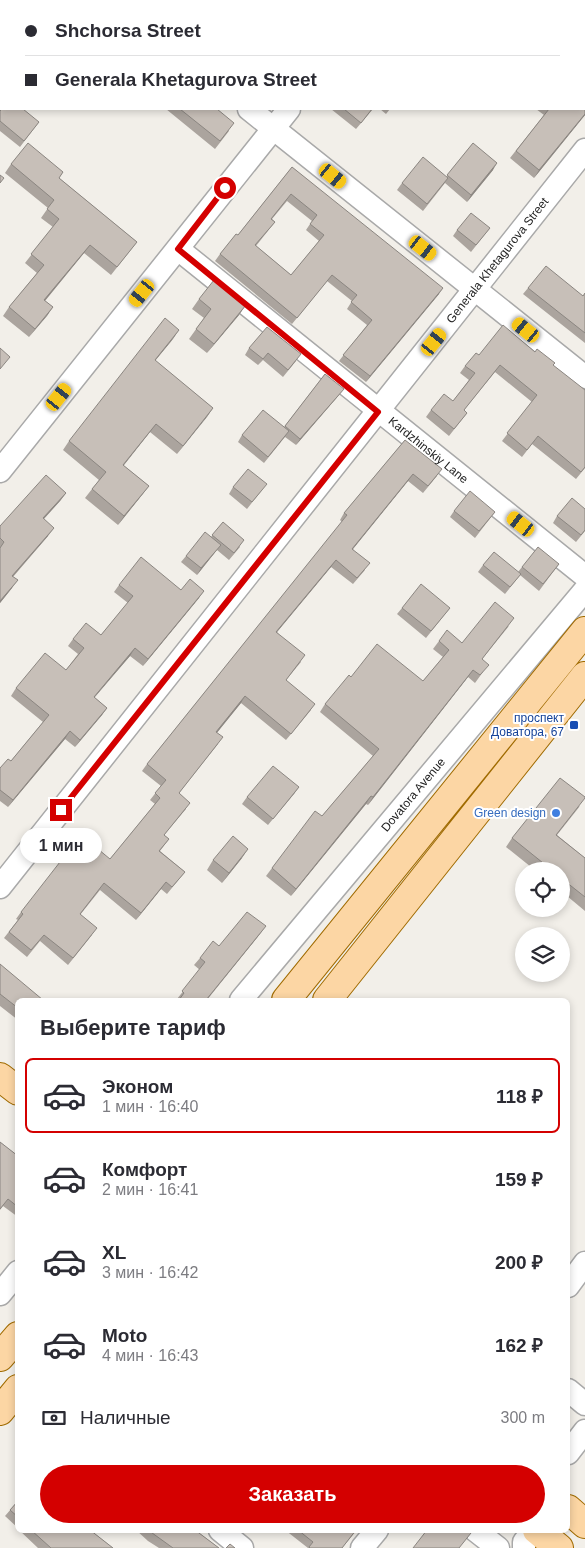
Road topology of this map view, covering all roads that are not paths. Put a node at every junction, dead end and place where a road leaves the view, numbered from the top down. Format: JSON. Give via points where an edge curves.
{"nodes":[{"id":1,"x":250,"y":110,"type":"edge"},
{"id":2,"x":289,"y":110,"type":"edge"},
{"id":3,"x":273,"y":128,"type":"junction"},
{"id":4,"x":585,"y":150,"type":"edge"},
{"id":5,"x":178,"y":249,"type":"junction"},
{"id":6,"x":476,"y":290,"type":"junction"},
{"id":7,"x":585,"y":377,"type":"edge"},
{"id":8,"x":378,"y":412,"type":"junction"},
{"id":9,"x":0,"y":471,"type":"edge"},
{"id":10,"x":585,"y":576,"type":"edge"},
{"id":11,"x":585,"y":590,"type":"edge"},
{"id":12,"x":585,"y":631,"type":"edge"},
{"id":13,"x":585,"y":676,"type":"edge"},
{"id":14,"x":0,"y":887,"type":"edge"},
{"id":15,"x":243,"y":998,"type":"edge"},
{"id":16,"x":288,"y":998,"type":"edge"},
{"id":17,"x":329,"y":998,"type":"edge"},
{"id":18,"x":0,"y":1076,"type":"edge"},
{"id":19,"x":15,"y":1088,"type":"edge"},
{"id":20,"x":585,"y":1263,"type":"edge"},
{"id":21,"x":15,"y":1276,"type":"edge"},
{"id":22,"x":570,"y":1283,"type":"edge"},
{"id":23,"x":0,"y":1294,"type":"edge"},
{"id":24,"x":15,"y":1340,"type":"edge"},
{"id":25,"x":0,"y":1357,"type":"edge"},
{"id":26,"x":570,"y":1392,"type":"edge"},
{"id":27,"x":15,"y":1393,"type":"edge"},
{"id":28,"x":585,"y":1404,"type":"edge"},
{"id":29,"x":0,"y":1411,"type":"edge"},
{"id":30,"x":585,"y":1431,"type":"edge"},
{"id":31,"x":570,"y":1451,"type":"edge"},
{"id":32,"x":570,"y":1511,"type":"edge"},
{"id":33,"x":585,"y":1524,"type":"edge"},
{"id":34,"x":224,"y":1533,"type":"edge"},
{"id":35,"x":374,"y":1533,"type":"edge"},
{"id":36,"x":479,"y":1533,"type":"edge"},
{"id":37,"x":532,"y":1533,"type":"edge"},
{"id":38,"x":539,"y":1533,"type":"edge"},
{"id":39,"x":242,"y":1548,"type":"edge"},
{"id":40,"x":362,"y":1548,"type":"edge"},
{"id":41,"x":498,"y":1548,"type":"edge"},
{"id":42,"x":524,"y":1548,"type":"edge"},
{"id":43,"x":559,"y":1548,"type":"edge"}],
"edges":[{"from":1,"to":3,"type":"street"},
{"from":2,"to":3,"type":"street"},
{"from":3,"to":5,"type":"street"},
{"from":3,"to":6,"type":"street"},
{"from":4,"to":6,"type":"street","name":"Generala Khetagurova Street"},
{"from":5,"to":8,"type":"street","name":"Kardzhinskiy Lane"},
{"from":5,"to":9,"type":"street"},
{"from":6,"to":7,"type":"street"},
{"from":6,"to":8,"type":"street","name":"Generala Khetagurova Street"},
{"from":8,"to":10,"type":"street","name":"Kardzhinskiy Lane"},
{"from":8,"to":14,"type":"street","name":"Generala Khetagurova Street"},
{"from":11,"to":15,"type":"street","name":"Dovatora Avenue"},
{"from":12,"to":16,"type":"main road"},
{"from":13,"to":17,"type":"main road"},
{"from":18,"to":19,"type":"main road"},
{"from":20,"to":22,"type":"street"},
{"from":21,"to":23,"type":"street"},
{"from":24,"to":25,"type":"main road"},
{"from":26,"to":28,"type":"street"},
{"from":27,"to":29,"type":"main road"},
{"from":30,"to":31,"type":"street"},
{"from":32,"to":33,"type":"main road"},
{"from":34,"to":39,"type":"street"},
{"from":35,"to":40,"type":"street"},
{"from":36,"to":41,"type":"street"},
{"from":37,"to":42,"type":"street","via":[[524,1542]]},
{"from":38,"to":43,"type":"main road"}]}
